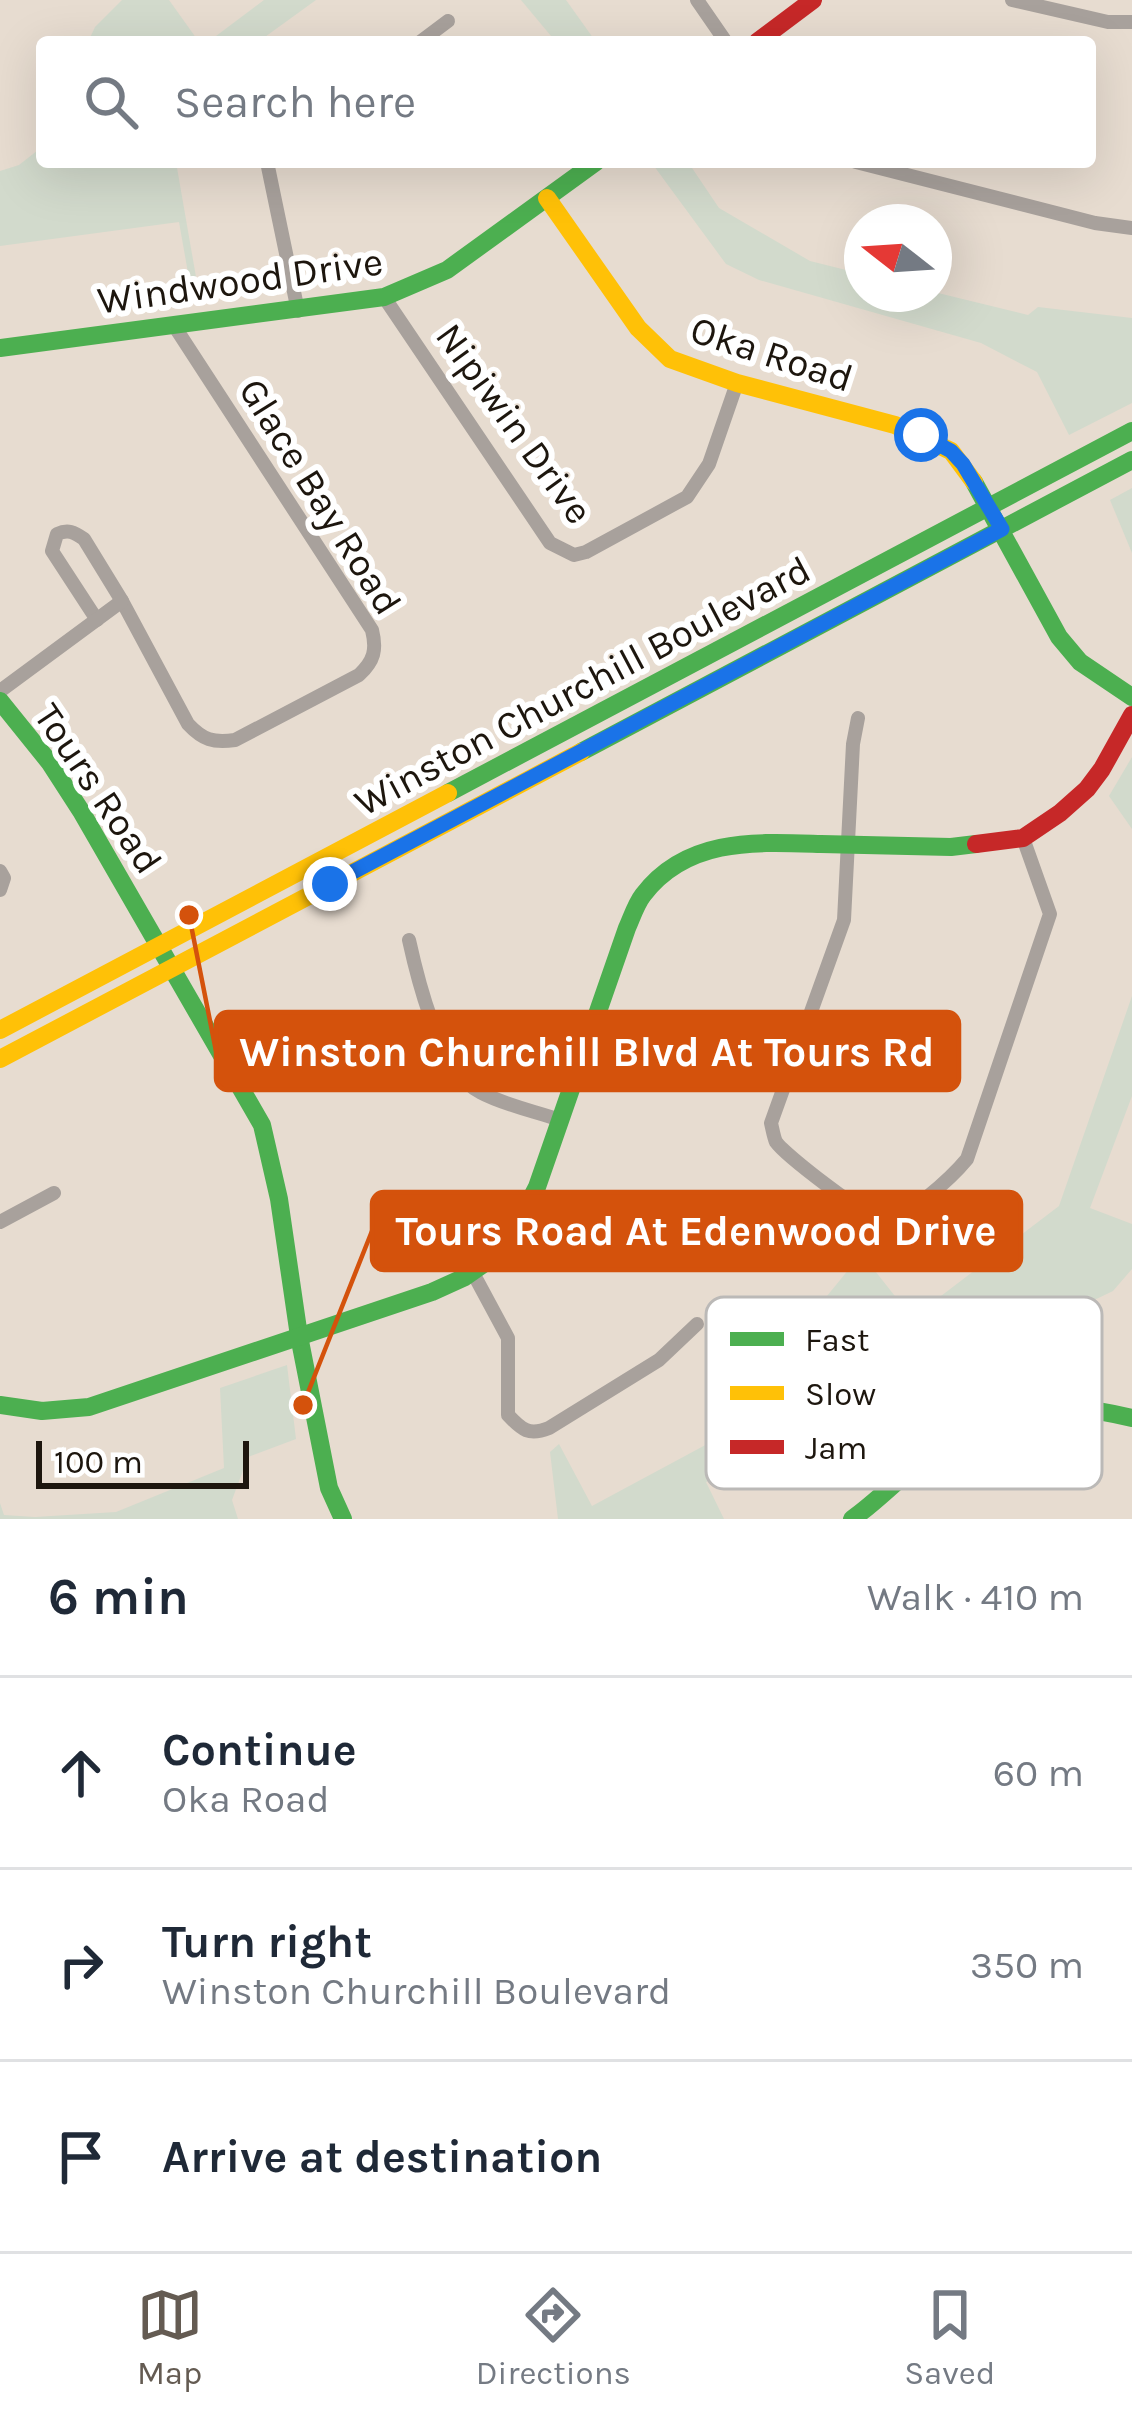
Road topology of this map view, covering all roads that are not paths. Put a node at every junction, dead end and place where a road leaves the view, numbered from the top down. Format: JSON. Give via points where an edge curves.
{"nodes":[{"id":1,"x":697,"y":0,"type":"edge"},
{"id":2,"x":813,"y":0,"type":"edge"},
{"id":3,"x":1012,"y":0,"type":"edge"},
{"id":4,"x":448,"y":22,"type":"dead end"},
{"id":5,"x":1132,"y":22,"type":"edge"},
{"id":6,"x":428,"y":36,"type":"edge"},
{"id":7,"x":722,"y":36,"type":"edge"},
{"id":8,"x":765,"y":36,"type":"edge"},
{"id":9,"x":269,"y":168,"type":"edge"},
{"id":10,"x":588,"y":168,"type":"edge"},
{"id":11,"x":879,"y":168,"type":"edge"},
{"id":12,"x":547,"y":198,"type":"junction"},
{"id":13,"x":1132,"y":227,"type":"edge"},
{"id":14,"x":384,"y":297,"type":"junction"},
{"id":15,"x":298,"y":310,"type":"junction"},
{"id":16,"x":173,"y":324,"type":"junction"},
{"id":17,"x":0,"y":348,"type":"edge"},
{"id":18,"x":737,"y":383,"type":"junction"},
{"id":19,"x":1132,"y":431,"type":"edge"},
{"id":20,"x":1132,"y":460,"type":"edge"},
{"id":21,"x":989,"y":507,"type":"junction"},
{"id":22,"x":1002,"y":529,"type":"junction"},
{"id":23,"x":122,"y":602,"type":"junction"},
{"id":24,"x":97,"y":620,"type":"junction"},
{"id":25,"x":0,"y":691,"type":"edge"},
{"id":26,"x":1132,"y":697,"type":"edge"},
{"id":27,"x":0,"y":701,"type":"edge"},
{"id":28,"x":1132,"y":715,"type":"edge"},
{"id":29,"x":858,"y":718,"type":"dead end"},
{"id":30,"x":1023,"y":838,"type":"junction"},
{"id":31,"x":846,"y":844,"type":"junction"},
{"id":32,"x":0,"y":871,"type":"edge"},
{"id":33,"x":0,"y":890,"type":"edge"},
{"id":34,"x":409,"y":940,"type":"dead end"},
{"id":35,"x":160,"y":946,"type":"junction"},
{"id":36,"x":173,"y":968,"type":"junction"},
{"id":37,"x":0,"y":1030,"type":"edge"},
{"id":38,"x":0,"y":1059,"type":"edge"},
{"id":39,"x":560,"y":1120,"type":"junction"},
{"id":40,"x":54,"y":1193,"type":"dead end"},
{"id":41,"x":0,"y":1222,"type":"edge"},
{"id":42,"x":473,"y":1273,"type":"junction"},
{"id":43,"x":697,"y":1324,"type":"dead end"},
{"id":44,"x":299,"y":1336,"type":"junction"},
{"id":45,"x":0,"y":1405,"type":"edge"},
{"id":46,"x":1102,"y":1412,"type":"edge"},
{"id":47,"x":1132,"y":1418,"type":"edge"},
{"id":48,"x":888,"y":1489,"type":"edge"},
{"id":49,"x":343,"y":1519,"type":"edge"},
{"id":50,"x":852,"y":1519,"type":"edge"}],
"edges":[{"from":1,"to":7,"type":"street"},
{"from":2,"to":8,"type":"street"},
{"from":3,"to":5,"type":"street"},
{"from":4,"to":6,"type":"street"},
{"from":9,"to":15,"type":"street"},
{"from":10,"to":12,"type":"street","name":"Windwood Drive"},
{"from":11,"to":13,"type":"street"},
{"from":12,"to":14,"type":"street","name":"Windwood Drive","via":[[447,270]]},
{"from":12,"to":18,"type":"street","name":"Oka Road","via":[[638,328],[670,359]]},
{"from":14,"to":15,"type":"street","name":"Windwood Drive"},
{"from":14,"to":18,"type":"street","name":"Nipiwin Drive","via":[[550,543],[574,555],[687,497],[709,464]]},
{"from":15,"to":16,"type":"street","name":"Windwood Drive"},
{"from":16,"to":17,"type":"street","name":"Windwood Drive"},
{"from":16,"to":23,"type":"street","name":"Glace Bay Road","via":[[376,645],[359,675],[216,743],[188,724]]},
{"from":18,"to":21,"type":"street","name":"Oka Road","via":[[895,424],[936,443],[963,464]]},
{"from":19,"to":21,"type":"street","name":"Winston Churchill Boulevard"},
{"from":20,"to":22,"type":"street","name":"Winston Churchill Boulevard"},
{"from":21,"to":22,"type":"street","name":"Oka Road"},
{"from":21,"to":35,"type":"street","name":"Winston Churchill Boulevard"},
{"from":22,"to":26,"type":"street","name":"Oka Road","via":[[1059,637]]},
{"from":22,"to":36,"type":"street","name":"Winston Churchill Boulevard"},
{"from":23,"to":24,"type":"street"},
{"from":23,"to":24,"type":"street","name":"Glace Bay Road","via":[[84,539],[57,534],[55,560]]},
{"from":24,"to":25,"type":"street"},
{"from":27,"to":35,"type":"street","name":"Tours Road","via":[[50,763]]},
{"from":28,"to":30,"type":"street","via":[[1087,789]]},
{"from":29,"to":31,"type":"street"},
{"from":30,"to":31,"type":"street","via":[[951,848]]},
{"from":30,"to":31,"type":"street","via":[[1050,914],[967,1160],[886,1221],[853,1206],[775,1141],[771,1124],[844,920]]},
{"from":31,"to":39,"type":"street","via":[[711,848],[659,878],[627,928]]},
{"from":32,"to":33,"type":"street"},
{"from":34,"to":39,"type":"street","via":[[424,1003],[468,1084]]},
{"from":35,"to":36,"type":"street","name":"Tours Road"},
{"from":35,"to":37,"type":"street","name":"Winston Churchill Boulevard"},
{"from":36,"to":38,"type":"street","name":"Winston Churchill Boulevard"},
{"from":36,"to":44,"type":"street","name":"Tours Road","via":[[262,1125]]},
{"from":39,"to":42,"type":"street","via":[[525,1213]]},
{"from":40,"to":41,"type":"street"},
{"from":42,"to":43,"type":"street","via":[[508,1338],[508,1415],[536,1433],[659,1360]]},
{"from":42,"to":44,"type":"street"},
{"from":44,"to":45,"type":"street","via":[[89,1407]]},
{"from":44,"to":49,"type":"street","name":"Tours Road","via":[[329,1488]]},
{"from":46,"to":47,"type":"street"},
{"from":48,"to":50,"type":"street"}]}
